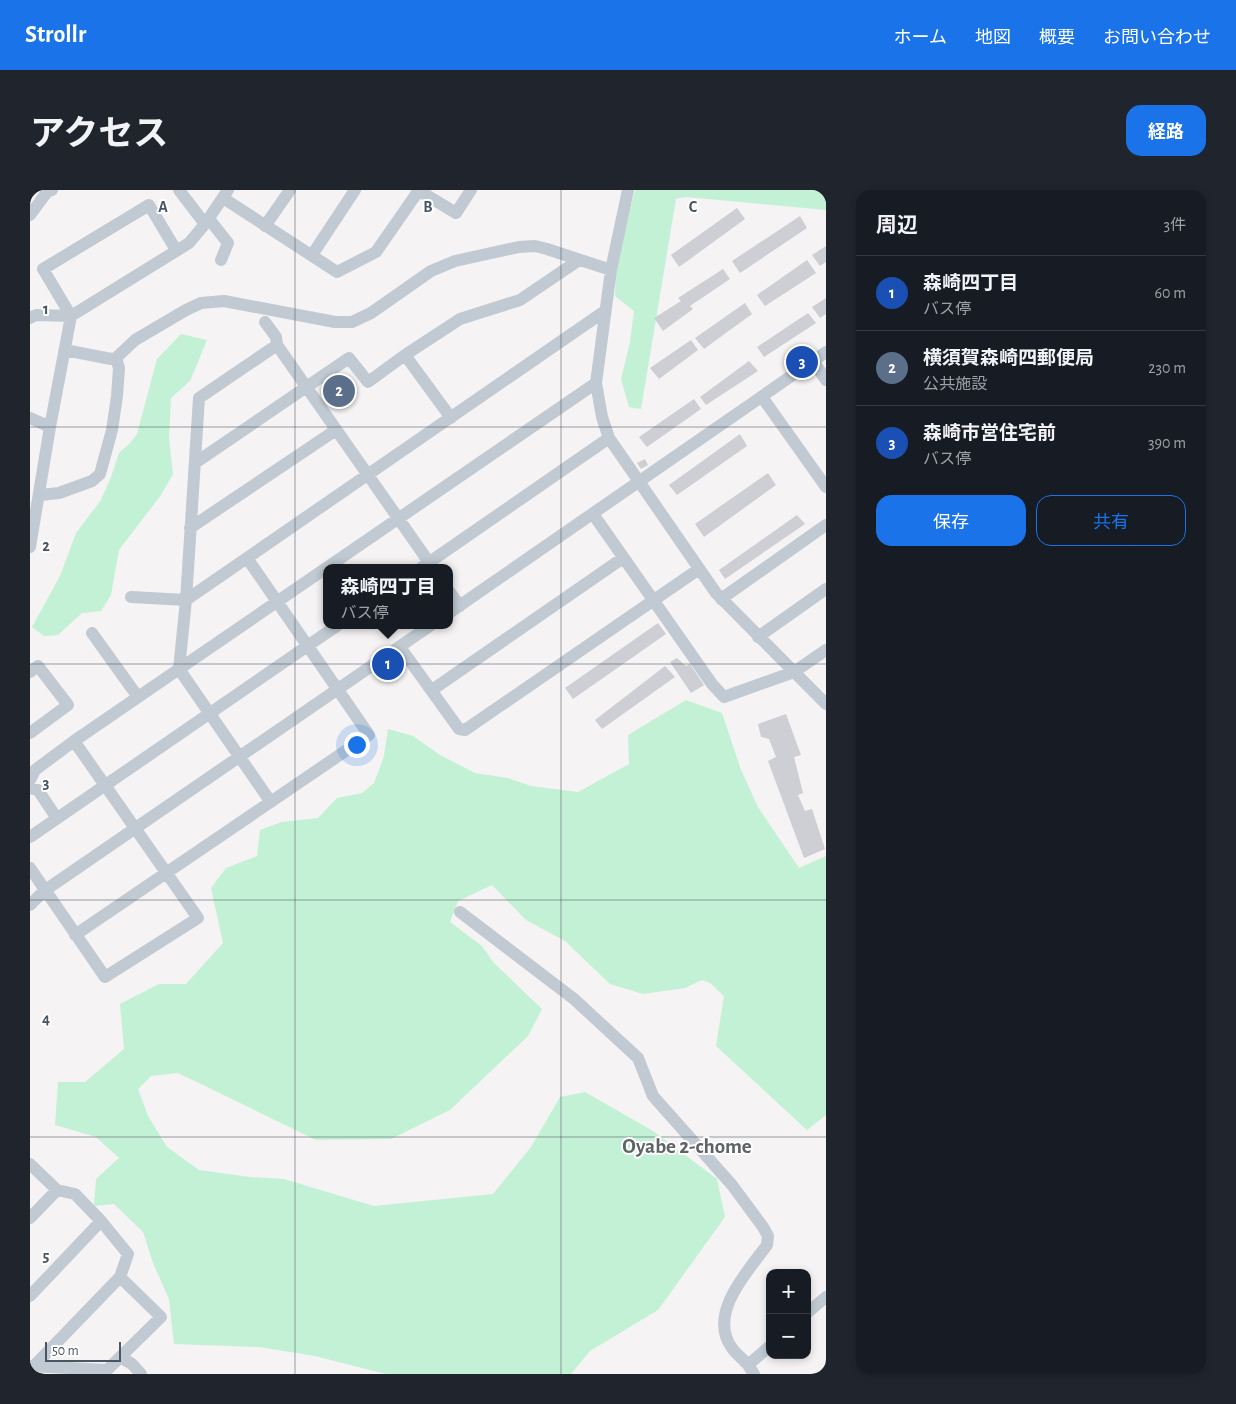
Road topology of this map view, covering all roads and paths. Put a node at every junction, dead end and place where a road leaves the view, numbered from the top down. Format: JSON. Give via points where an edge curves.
{"nodes":[{"id":1,"x":52,"y":190,"type":"edge"},
{"id":2,"x":179,"y":190,"type":"edge"},
{"id":3,"x":290,"y":190,"type":"edge"},
{"id":4,"x":355,"y":190,"type":"edge"},
{"id":5,"x":419,"y":190,"type":"edge"},
{"id":6,"x":471,"y":190,"type":"edge"},
{"id":7,"x":628,"y":190,"type":"edge"},
{"id":8,"x":226,"y":194,"type":"edge"},
{"id":9,"x":30,"y":215,"type":"edge"},
{"id":10,"x":207,"y":222,"type":"junction"},
{"id":11,"x":265,"y":226,"type":"junction"},
{"id":12,"x":176,"y":250,"type":"junction"},
{"id":13,"x":312,"y":255,"type":"junction"},
{"id":14,"x":221,"y":260,"type":"dead end"},
{"id":15,"x":579,"y":260,"type":"junction"},
{"id":16,"x":611,"y":270,"type":"junction"},
{"id":17,"x":606,"y":311,"type":"junction"},
{"id":18,"x":32,"y":312,"type":"edge"},
{"id":19,"x":71,"y":316,"type":"junction"},
{"id":20,"x":265,"y":322,"type":"dead end"},
{"id":21,"x":277,"y":344,"type":"junction"},
{"id":22,"x":64,"y":350,"type":"junction"},
{"id":23,"x":826,"y":352,"type":"edge"},
{"id":24,"x":405,"y":355,"type":"junction"},
{"id":25,"x":116,"y":358,"type":"junction"},
{"id":26,"x":813,"y":361,"type":"junction"},
{"id":27,"x":826,"y":380,"type":"edge"},
{"id":28,"x":596,"y":383,"type":"junction"},
{"id":29,"x":307,"y":388,"type":"junction"},
{"id":30,"x":762,"y":397,"type":"junction"},
{"id":31,"x":30,"y":418,"type":"edge"},
{"id":32,"x":451,"y":418,"type":"junction"},
{"id":33,"x":50,"y":427,"type":"junction"},
{"id":34,"x":336,"y":430,"type":"junction"},
{"id":35,"x":609,"y":438,"type":"junction"},
{"id":36,"x":195,"y":464,"type":"junction"},
{"id":37,"x":368,"y":475,"type":"junction"},
{"id":38,"x":638,"y":482,"type":"junction"},
{"id":39,"x":826,"y":487,"type":"edge"},
{"id":40,"x":40,"y":495,"type":"junction"},
{"id":41,"x":593,"y":514,"type":"junction"},
{"id":42,"x":399,"y":518,"type":"junction"},
{"id":43,"x":826,"y":526,"type":"edge"},
{"id":44,"x":190,"y":528,"type":"junction"},
{"id":45,"x":30,"y":547,"type":"edge"},
{"id":46,"x":246,"y":558,"type":"junction"},
{"id":47,"x":623,"y":558,"type":"junction"},
{"id":48,"x":332,"y":564,"type":"edge"},
{"id":49,"x":427,"y":564,"type":"edge"},
{"id":50,"x":431,"y":564,"type":"edge"},
{"id":51,"x":699,"y":569,"type":"junction"},
{"id":52,"x":323,"y":570,"type":"edge"},
{"id":53,"x":826,"y":589,"type":"edge"},
{"id":54,"x":131,"y":597,"type":"dead end"},
{"id":55,"x":721,"y":599,"type":"junction"},
{"id":56,"x":186,"y":600,"type":"junction"},
{"id":57,"x":653,"y":601,"type":"junction"},
{"id":58,"x":277,"y":602,"type":"junction"},
{"id":59,"x":454,"y":609,"type":"edge"},
{"id":60,"x":332,"y":629,"type":"edge"},
{"id":61,"x":425,"y":629,"type":"edge"},
{"id":62,"x":92,"y":633,"type":"dead end"},
{"id":63,"x":758,"y":637,"type":"junction"},
{"id":64,"x":308,"y":646,"type":"junction"},
{"id":65,"x":400,"y":647,"type":"junction"},
{"id":66,"x":826,"y":650,"type":"edge"},
{"id":67,"x":180,"y":669,"type":"junction"},
{"id":68,"x":30,"y":672,"type":"edge"},
{"id":69,"x":794,"y":672,"type":"junction"},
{"id":70,"x":338,"y":689,"type":"junction"},
{"id":71,"x":432,"y":690,"type":"junction"},
{"id":72,"x":138,"y":697,"type":"junction"},
{"id":73,"x":826,"y":704,"type":"edge"},
{"id":74,"x":210,"y":713,"type":"junction"},
{"id":75,"x":30,"y":734,"type":"edge"},
{"id":76,"x":74,"y":740,"type":"junction"},
{"id":77,"x":239,"y":756,"type":"junction"},
{"id":78,"x":30,"y":779,"type":"edge"},
{"id":79,"x":105,"y":786,"type":"junction"},
{"id":80,"x":30,"y":788,"type":"edge"},
{"id":81,"x":270,"y":801,"type":"junction"},
{"id":82,"x":55,"y":820,"type":"junction"},
{"id":83,"x":135,"y":828,"type":"junction"},
{"id":84,"x":30,"y":837,"type":"edge"},
{"id":85,"x":30,"y":868,"type":"edge"},
{"id":86,"x":166,"y":872,"type":"junction"},
{"id":87,"x":44,"y":891,"type":"junction"},
{"id":88,"x":30,"y":905,"type":"edge"},
{"id":89,"x":460,"y":912,"type":"dead end"},
{"id":90,"x":75,"y":935,"type":"junction"},
{"id":91,"x":30,"y":1164,"type":"edge"},
{"id":92,"x":57,"y":1190,"type":"junction"},
{"id":93,"x":30,"y":1218,"type":"edge"},
{"id":94,"x":101,"y":1221,"type":"junction"},
{"id":95,"x":120,"y":1277,"type":"junction"},
{"id":96,"x":30,"y":1296,"type":"edge"},
{"id":97,"x":826,"y":1297,"type":"edge"},
{"id":98,"x":811,"y":1310,"type":"edge"},
{"id":99,"x":766,"y":1351,"type":"edge"},
{"id":100,"x":120,"y":1357,"type":"junction"},
{"id":101,"x":31,"y":1366,"type":"edge"},
{"id":102,"x":751,"y":1369,"type":"edge"},
{"id":103,"x":141,"y":1374,"type":"edge"}],
"edges":[{"from":1,"to":9,"type":"street"},
{"from":2,"to":10,"type":"street"},
{"from":3,"to":11,"type":"street"},
{"from":4,"to":13,"type":"street"},
{"from":5,"to":6,"type":"street","via":[[456,213]]},
{"from":5,"to":13,"type":"street","via":[[376,252],[337,272]]},
{"from":7,"to":16,"type":"street"},
{"from":8,"to":10,"type":"street"},
{"from":8,"to":11,"type":"street"},
{"from":10,"to":12,"type":"street","via":[[189,243]]},
{"from":10,"to":14,"type":"street","via":[[228,243]]},
{"from":11,"to":13,"type":"street"},
{"from":12,"to":19,"type":"street"},
{"from":12,"to":19,"type":"street","via":[[149,205],[43,269]]},
{"from":15,"to":16,"type":"street"},
{"from":15,"to":24,"type":"street","via":[[520,300],[460,319]]},
{"from":15,"to":25,"type":"street","via":[[536,246],[455,261],[431,271],[402,293],[352,322],[335,322],[224,301],[201,303],[135,340]]},
{"from":16,"to":17,"type":"street"},
{"from":17,"to":28,"type":"street"},
{"from":17,"to":32,"type":"street"},
{"from":18,"to":19,"type":"street"},
{"from":19,"to":22,"type":"street"},
{"from":20,"to":21,"type":"street"},
{"from":21,"to":29,"type":"street"},
{"from":21,"to":36,"type":"street","via":[[199,398]]},
{"from":22,"to":25,"type":"street"},
{"from":22,"to":33,"type":"street"},
{"from":23,"to":26,"type":"street"},
{"from":24,"to":29,"type":"street","via":[[368,382],[349,358]]},
{"from":24,"to":32,"type":"street"},
{"from":25,"to":40,"type":"street","via":[[119,368],[117,396],[100,474],[92,481],[58,493]]},
{"from":26,"to":27,"type":"street"},
{"from":26,"to":30,"type":"street"},
{"from":28,"to":35,"type":"street"},
{"from":28,"to":42,"type":"street"},
{"from":29,"to":34,"type":"street"},
{"from":29,"to":36,"type":"street"},
{"from":30,"to":38,"type":"street"},
{"from":30,"to":39,"type":"street"},
{"from":31,"to":33,"type":"street"},
{"from":32,"to":37,"type":"street"},
{"from":33,"to":40,"type":"street"},
{"from":34,"to":37,"type":"street"},
{"from":34,"to":44,"type":"street"},
{"from":35,"to":38,"type":"street"},
{"from":35,"to":50,"type":"street"},
{"from":36,"to":44,"type":"street"},
{"from":37,"to":42,"type":"street"},
{"from":37,"to":46,"type":"street"},
{"from":38,"to":41,"type":"street"},
{"from":38,"to":51,"type":"street"},
{"from":40,"to":45,"type":"street"},
{"from":41,"to":47,"type":"street"},
{"from":41,"to":59,"type":"street"},
{"from":42,"to":48,"type":"street"},
{"from":42,"to":49,"type":"street"},
{"from":43,"to":55,"type":"street"},
{"from":44,"to":56,"type":"street"},
{"from":46,"to":56,"type":"street"},
{"from":46,"to":58,"type":"street"},
{"from":47,"to":57,"type":"street"},
{"from":47,"to":71,"type":"street"},
{"from":51,"to":55,"type":"street"},
{"from":51,"to":57,"type":"street"},
{"from":52,"to":58,"type":"street"},
{"from":53,"to":63,"type":"street"},
{"from":54,"to":56,"type":"street"},
{"from":55,"to":63,"type":"street"},
{"from":56,"to":67,"type":"street"},
{"from":57,"to":69,"type":"street","via":[[724,697]]},
{"from":57,"to":71,"type":"street","via":[[465,730],[459,729]]},
{"from":58,"to":64,"type":"street"},
{"from":58,"to":67,"type":"street"},
{"from":60,"to":64,"type":"street"},
{"from":61,"to":65,"type":"street"},
{"from":62,"to":72,"type":"street"},
{"from":63,"to":69,"type":"street"},
{"from":64,"to":70,"type":"street"},
{"from":64,"to":74,"type":"street"},
{"from":65,"to":70,"type":"street"},
{"from":65,"to":71,"type":"street"},
{"from":66,"to":69,"type":"street"},
{"from":67,"to":72,"type":"street"},
{"from":67,"to":74,"type":"street"},
{"from":68,"to":75,"type":"street","via":[[38,666],[68,705]]},
{"from":69,"to":73,"type":"street"},
{"from":70,"to":77,"type":"street"},
{"from":70,"to":81,"type":"street","via":[[369,734]]},
{"from":72,"to":76,"type":"street"},
{"from":74,"to":77,"type":"street"},
{"from":74,"to":79,"type":"street"},
{"from":76,"to":78,"type":"street","via":[[35,770]]},
{"from":76,"to":79,"type":"street"},
{"from":77,"to":81,"type":"street"},
{"from":77,"to":83,"type":"street"},
{"from":79,"to":82,"type":"street"},
{"from":79,"to":83,"type":"street"},
{"from":80,"to":82,"type":"street","via":[[38,790]]},
{"from":81,"to":86,"type":"street"},
{"from":82,"to":84,"type":"street"},
{"from":83,"to":86,"type":"street"},
{"from":83,"to":87,"type":"street"},
{"from":85,"to":87,"type":"street"},
{"from":86,"to":90,"type":"street"},
{"from":86,"to":90,"type":"street","via":[[198,918],[105,977]]},
{"from":87,"to":88,"type":"street"},
{"from":87,"to":90,"type":"street"},
{"from":89,"to":102,"type":"street","via":[[574,999],[638,1058],[653,1096],[732,1185],[763,1227],[768,1236],[767,1244],[725,1308],[725,1333],[731,1347]]},
{"from":91,"to":92,"type":"street"},
{"from":92,"to":93,"type":"street"},
{"from":92,"to":94,"type":"street","via":[[75,1194]]},
{"from":94,"to":95,"type":"street","via":[[128,1254]]},
{"from":94,"to":96,"type":"street"},
{"from":95,"to":100,"type":"street","via":[[161,1317]]},
{"from":95,"to":101,"type":"street"},
{"from":97,"to":98,"type":"street"},
{"from":99,"to":102,"type":"street"},
{"from":100,"to":101,"type":"street","via":[[107,1370]]},
{"from":100,"to":103,"type":"street"}]}
